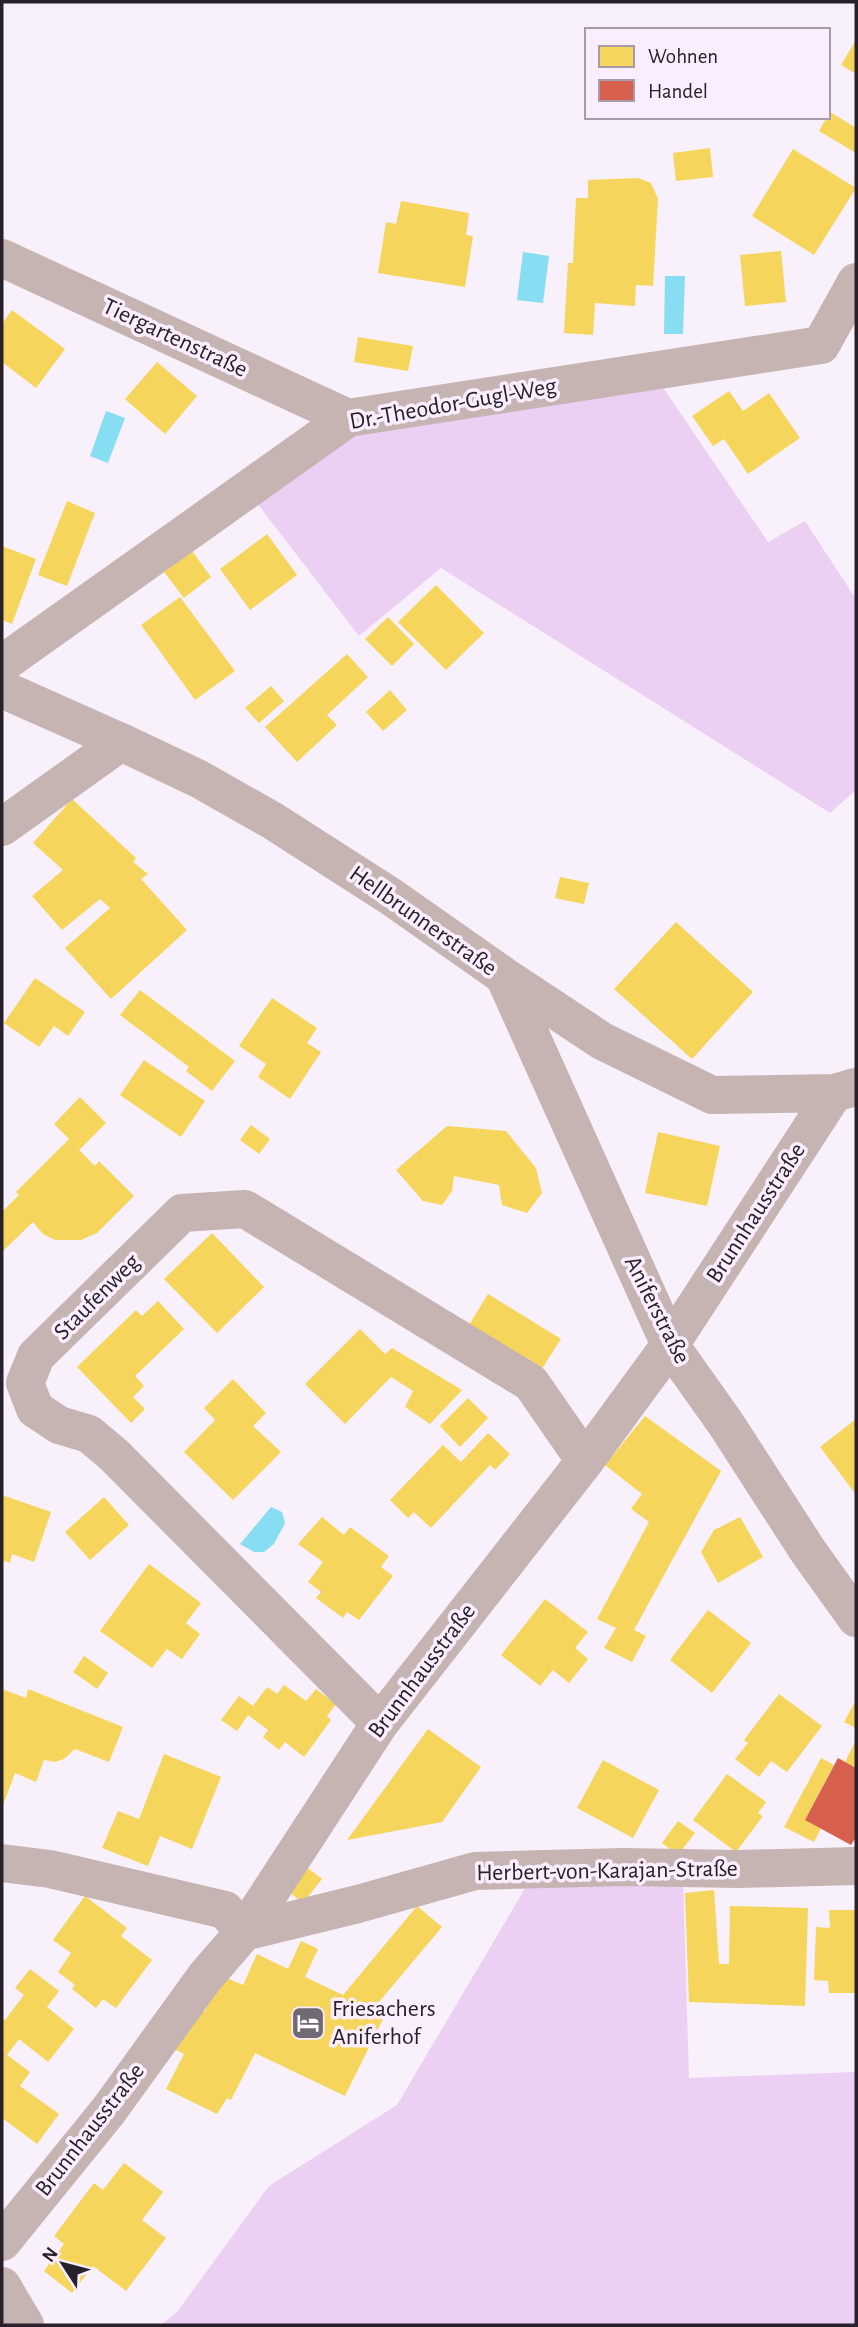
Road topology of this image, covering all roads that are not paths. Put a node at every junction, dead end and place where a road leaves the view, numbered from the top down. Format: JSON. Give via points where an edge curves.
{"nodes":[{"id":1,"x":2,"y":258,"type":"edge"},
{"id":2,"x":856,"y":282,"type":"edge"},
{"id":3,"x":348,"y":418,"type":"junction"},
{"id":4,"x":2,"y":664,"type":"edge"},
{"id":5,"x":2,"y":689,"type":"edge"},
{"id":6,"x":121,"y":741,"type":"junction"},
{"id":7,"x":2,"y":827,"type":"edge"},
{"id":8,"x":503,"y":976,"type":"junction"},
{"id":9,"x":845,"y":1090,"type":"edge"},
{"id":10,"x":670,"y":1345,"type":"junction"},
{"id":11,"x":585,"y":1461,"type":"junction"},
{"id":12,"x":856,"y":1618,"type":"edge"},
{"id":13,"x":380,"y":1723,"type":"junction"},
{"id":14,"x":2,"y":1863,"type":"edge"},
{"id":15,"x":856,"y":1866,"type":"edge"},
{"id":16,"x":244,"y":1932,"type":"junction"},
{"id":17,"x":2,"y":2242,"type":"edge"},
{"id":18,"x":2,"y":2286,"type":"edge"},
{"id":19,"x":25,"y":2325,"type":"edge"}],
"edges":[{"from":1,"to":3,"type":"street","name":"Tiergartenstraße"},
{"from":2,"to":3,"type":"street","name":"Dr.-Theodor-Gugl-Weg","via":[[821,345]]},
{"from":3,"to":4,"type":"street","name":"Dr.-Theodor-Gugl-Weg"},
{"from":5,"to":6,"type":"street","name":"Hellbrunnerstraße"},
{"from":6,"to":7,"type":"street"},
{"from":6,"to":8,"type":"street","name":"Hellbrunnerstraße","via":[[272,821]]},
{"from":8,"to":9,"type":"street","name":"Hellbrunnerstraße","via":[[602,1041],[712,1095]]},
{"from":8,"to":10,"type":"street","name":"Aniferstraße"},
{"from":9,"to":10,"type":"street","name":"Brunnhausstraße"},
{"from":10,"to":11,"type":"street","name":"Brunnhausstraße"},
{"from":10,"to":12,"type":"street","name":"Aniferstraße"},
{"from":11,"to":13,"type":"street","name":"Brunnhausstraße"},
{"from":11,"to":13,"type":"street","name":"Staufenweg","via":[[531,1383],[245,1209],[182,1213],[36,1356],[25,1383],[36,1409],[59,1425],[89,1434],[114,1455]]},
{"from":13,"to":16,"type":"street","name":"Brunnhausstraße"},
{"from":14,"to":16,"type":"street","via":[[50,1869],[225,1910]]},
{"from":15,"to":16,"type":"street","name":"Herbert-von-Karajan-Straße","via":[[475,1871]]},
{"from":16,"to":17,"type":"street","name":"Brunnhausstraße"},
{"from":18,"to":19,"type":"street"}]}
